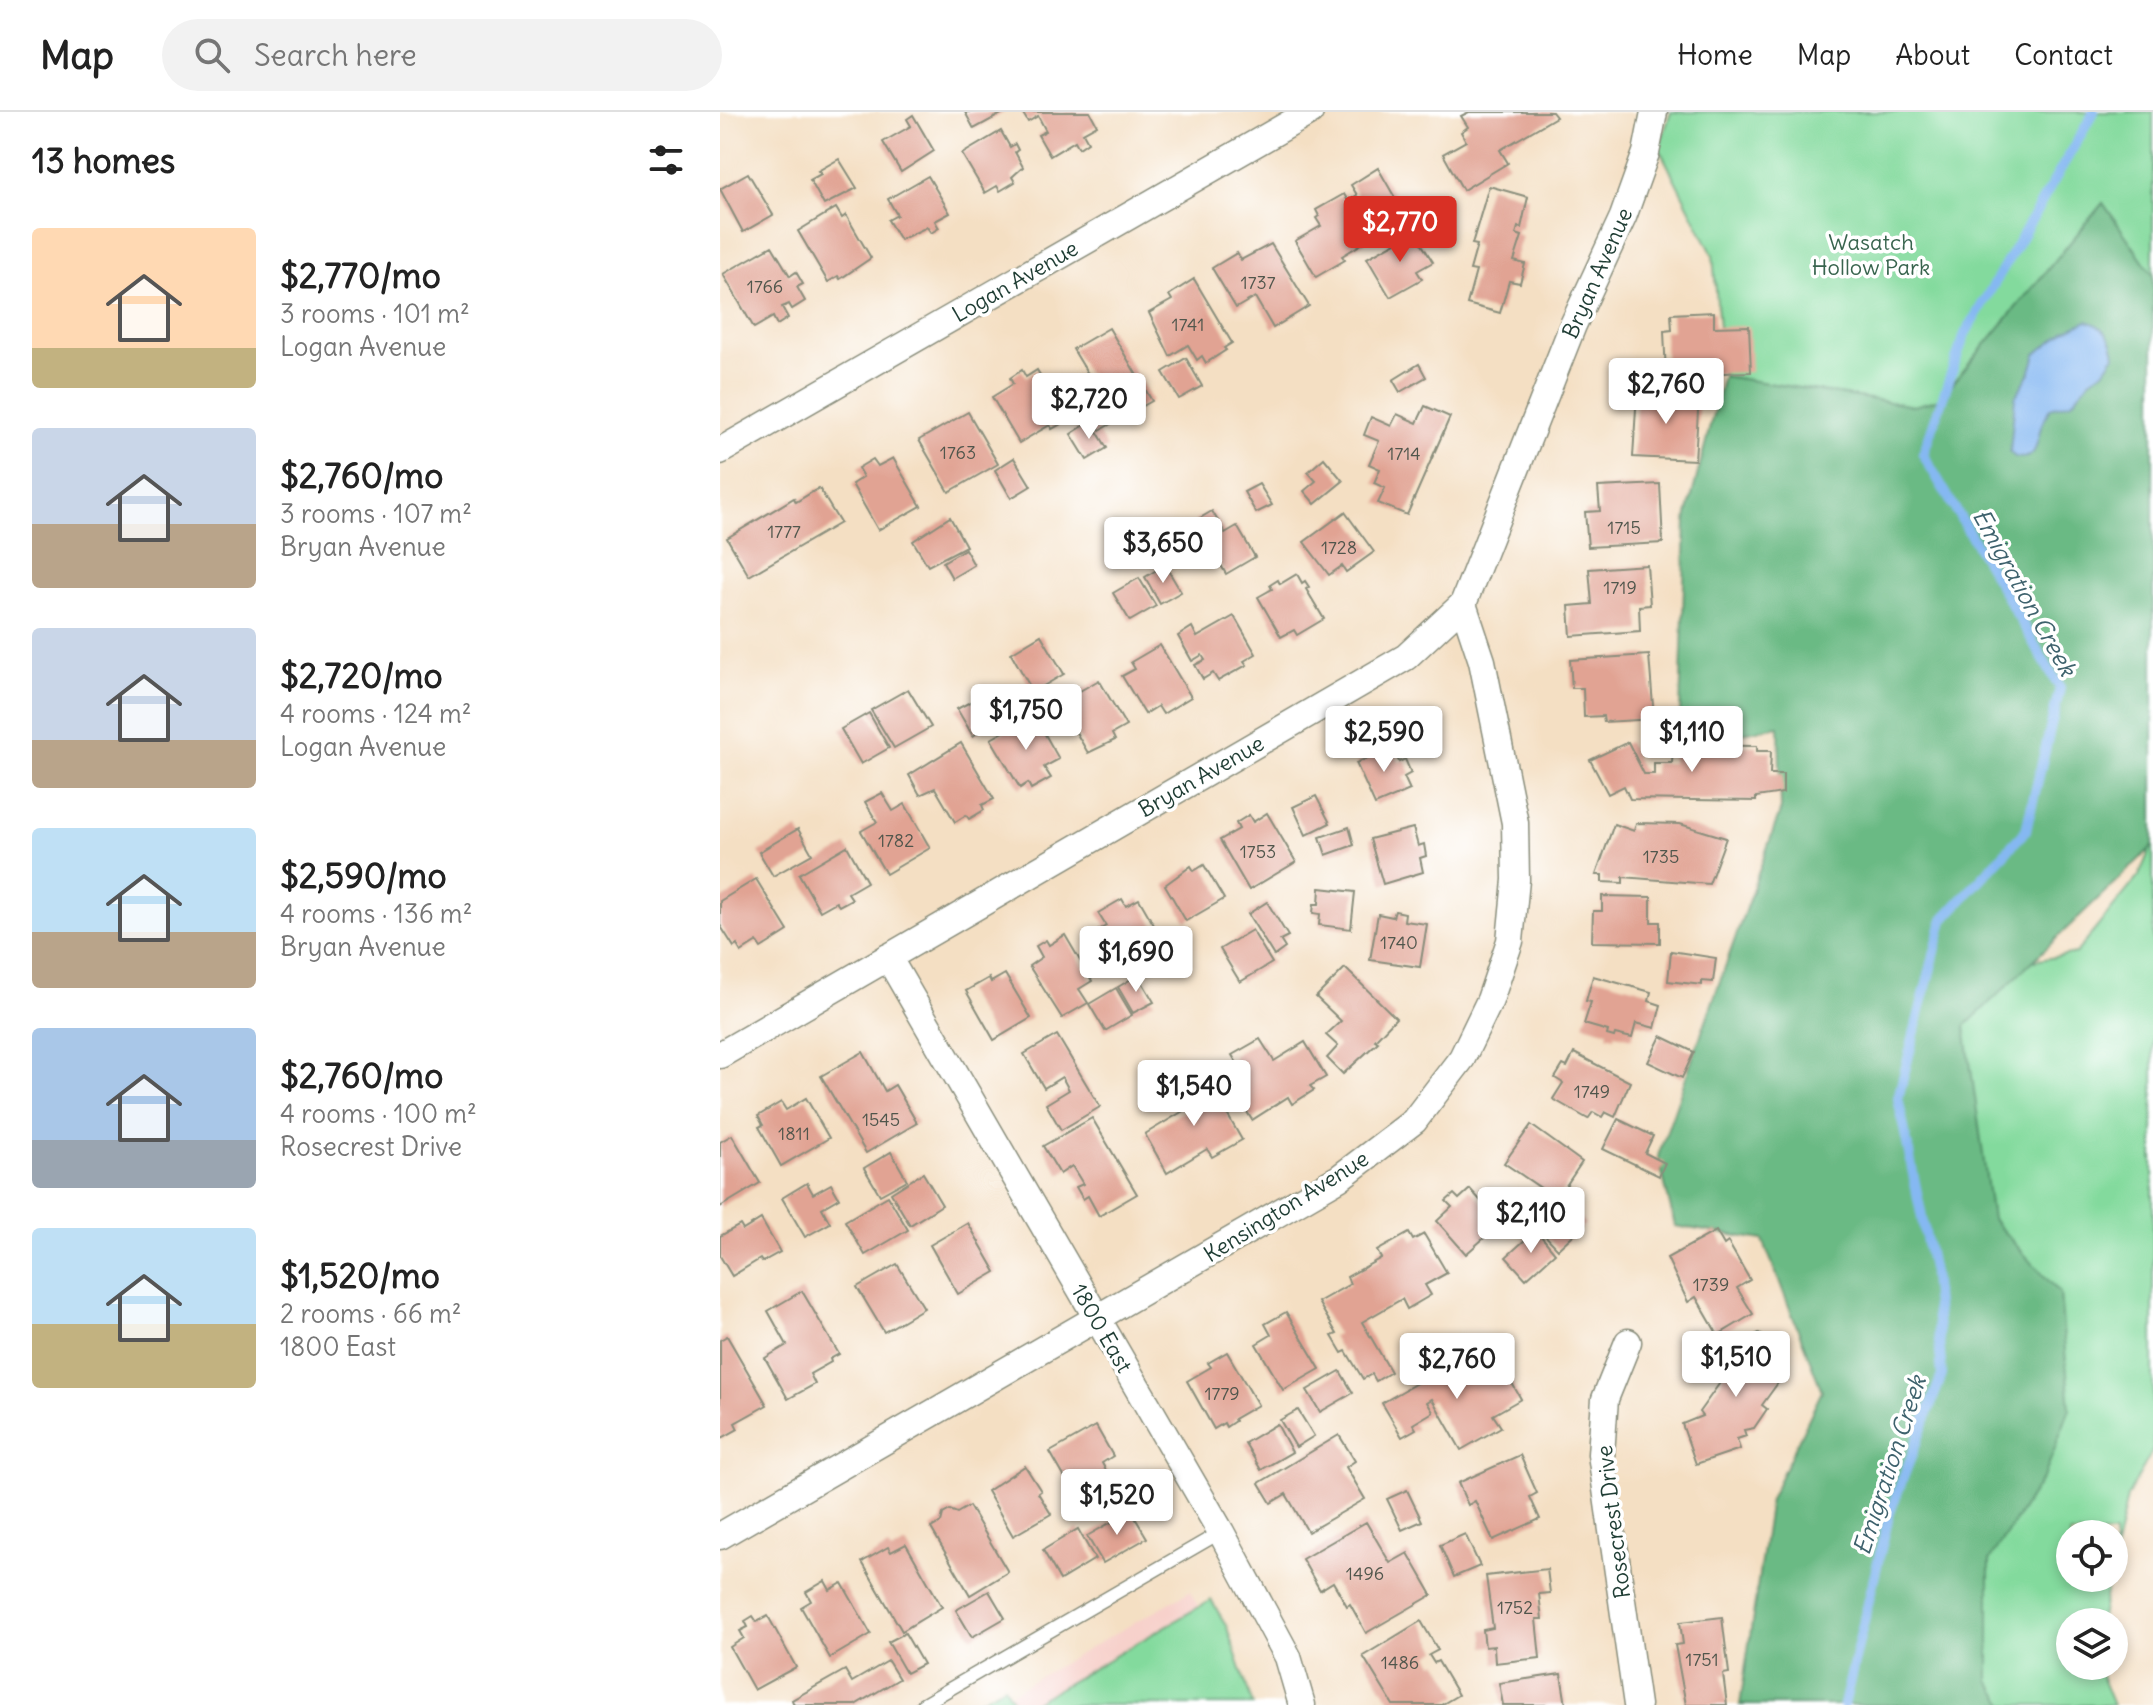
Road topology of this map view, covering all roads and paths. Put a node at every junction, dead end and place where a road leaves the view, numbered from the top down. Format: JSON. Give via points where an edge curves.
{"nodes":[{"id":1,"x":1310,"y":112,"type":"edge"},
{"id":2,"x":1654,"y":112,"type":"edge"},
{"id":3,"x":720,"y":451,"type":"edge"},
{"id":4,"x":1463,"y":604,"type":"junction"},
{"id":5,"x":888,"y":957,"type":"junction"},
{"id":6,"x":720,"y":1055,"type":"edge"},
{"id":7,"x":1097,"y":1317,"type":"junction"},
{"id":8,"x":1628,"y":1342,"type":"dead end"},
{"id":9,"x":1221,"y":1532,"type":"junction"},
{"id":10,"x":720,"y":1536,"type":"edge"},
{"id":11,"x":922,"y":1705,"type":"edge"},
{"id":12,"x":1302,"y":1705,"type":"edge"},
{"id":13,"x":1637,"y":1705,"type":"edge"}],
"edges":[{"from":1,"to":3,"type":"street","name":"Logan Avenue"},
{"from":2,"to":4,"type":"street","name":"Bryan Avenue","via":[[1623,217],[1573,325]]},
{"from":4,"to":5,"type":"street","name":"Bryan Avenue","via":[[1406,657]]},
{"from":4,"to":7,"type":"street","name":"Kensington Avenue","via":[[1482,661],[1515,823],[1516,880],[1510,941],[1462,1058],[1414,1121],[1339,1178]]},
{"from":5,"to":6,"type":"street","name":"Bryan Avenue"},
{"from":5,"to":7,"type":"street","name":"1800 East"},
{"from":7,"to":9,"type":"street","name":"1800 East"},
{"from":7,"to":10,"type":"street","name":"Kensington Avenue"},
{"from":8,"to":13,"type":"street","name":"Rosecrest Drive","via":[[1605,1399],[1601,1454]]},
{"from":9,"to":11,"type":"lane"},
{"from":9,"to":12,"type":"street","name":"1800 East","via":[[1288,1657]]}]}
